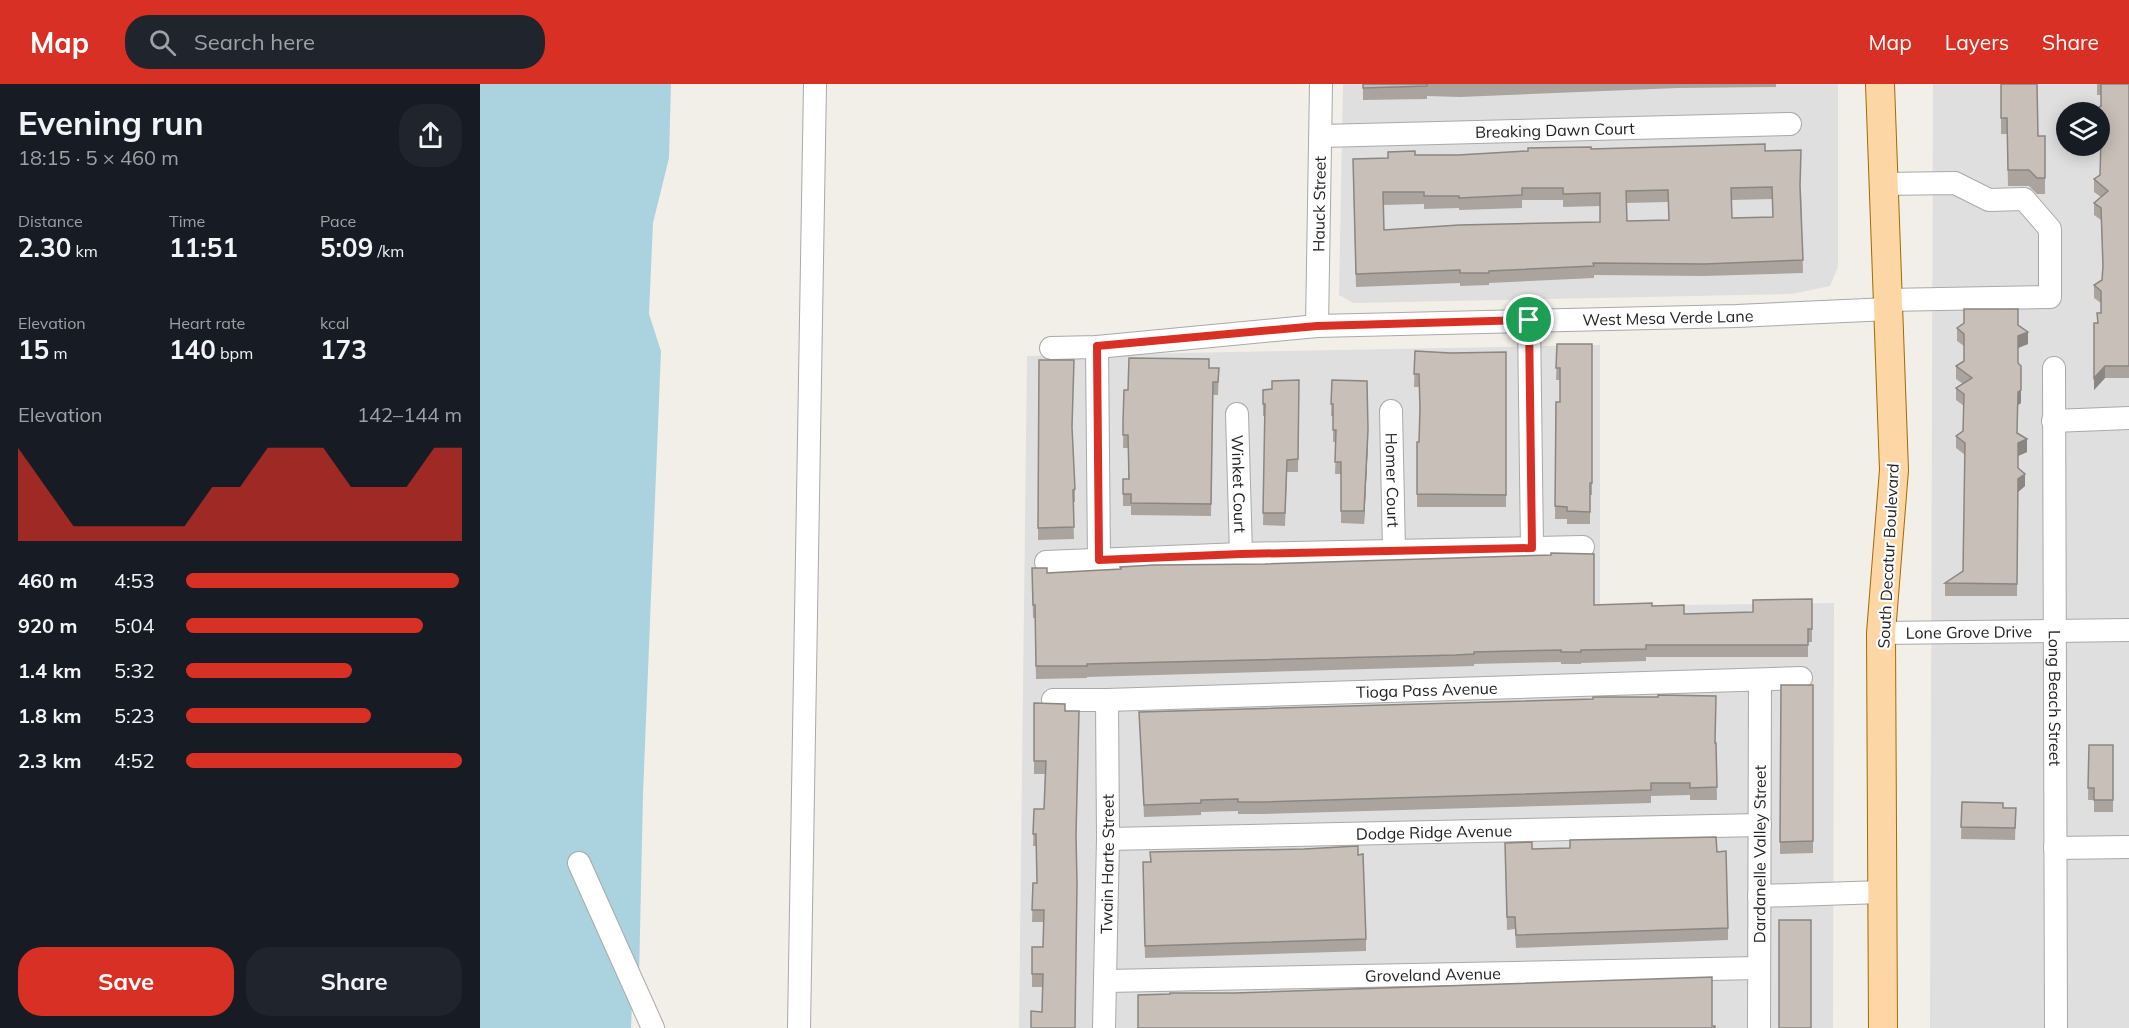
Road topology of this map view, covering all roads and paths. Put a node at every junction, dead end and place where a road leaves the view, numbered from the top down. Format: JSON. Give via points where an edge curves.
{"nodes":[{"id":1,"x":815,"y":84,"type":"edge"},
{"id":2,"x":1321,"y":84,"type":"edge"},
{"id":3,"x":1880,"y":84,"type":"edge"},
{"id":4,"x":1790,"y":124,"type":"dead end"},
{"id":5,"x":1321,"y":136,"type":"junction"},
{"id":6,"x":1882,"y":184,"type":"junction"},
{"id":7,"x":1888,"y":304,"type":"junction"},
{"id":8,"x":1529,"y":320,"type":"junction"},
{"id":9,"x":1317,"y":326,"type":"junction"},
{"id":10,"x":1097,"y":346,"type":"junction"},
{"id":11,"x":1051,"y":348,"type":"dead end"},
{"id":12,"x":2054,"y":368,"type":"dead end"},
{"id":13,"x":1390,"y":411,"type":"dead end"},
{"id":14,"x":1237,"y":414,"type":"dead end"},
{"id":15,"x":2129,"y":418,"type":"edge"},
{"id":16,"x":2053,"y":420,"type":"junction"},
{"id":17,"x":1583,"y":547,"type":"dead end"},
{"id":18,"x":1532,"y":548,"type":"junction"},
{"id":19,"x":1394,"y":550,"type":"junction"},
{"id":20,"x":1241,"y":554,"type":"junction"},
{"id":21,"x":1099,"y":560,"type":"junction"},
{"id":22,"x":1046,"y":562,"type":"dead end"},
{"id":23,"x":2129,"y":630,"type":"edge"},
{"id":24,"x":2056,"y":631,"type":"junction"},
{"id":25,"x":1881,"y":633,"type":"junction"},
{"id":26,"x":1801,"y":678,"type":"dead end"},
{"id":27,"x":1760,"y":680,"type":"junction"},
{"id":28,"x":1053,"y":700,"type":"dead end"},
{"id":29,"x":1107,"y":700,"type":"junction"},
{"id":30,"x":1760,"y":825,"type":"junction"},
{"id":31,"x":1108,"y":839,"type":"junction"},
{"id":32,"x":2129,"y":847,"type":"edge"},
{"id":33,"x":2055,"y":848,"type":"junction"},
{"id":34,"x":579,"y":863,"type":"dead end"},
{"id":35,"x":1882,"y":892,"type":"junction"},
{"id":36,"x":1759,"y":896,"type":"junction"},
{"id":37,"x":1759,"y":968,"type":"junction"},
{"id":38,"x":1106,"y":981,"type":"junction"},
{"id":39,"x":653,"y":1028,"type":"edge"},
{"id":40,"x":799,"y":1028,"type":"edge"},
{"id":41,"x":1104,"y":1028,"type":"edge"},
{"id":42,"x":1759,"y":1028,"type":"edge"},
{"id":43,"x":1883,"y":1028,"type":"edge"},
{"id":44,"x":2056,"y":1028,"type":"edge"}],
"edges":[{"from":1,"to":40,"type":"street"},
{"from":2,"to":5,"type":"street","name":"Hauck Street"},
{"from":3,"to":6,"type":"main road","name":"South Decatur Boulevard"},
{"from":4,"to":5,"type":"street","name":"Breaking Dawn Court"},
{"from":5,"to":9,"type":"street","name":"Hauck Street"},
{"from":6,"to":7,"type":"main road","name":"South Decatur Boulevard"},
{"from":6,"to":7,"type":"street","name":"West Mesa Verde Lane","via":[[1955,183],[1989,200],[2024,200],[2050,229],[2050,297]]},
{"from":7,"to":8,"type":"street","name":"West Mesa Verde Lane","via":[[1737,316]]},
{"from":7,"to":25,"type":"main road","name":"South Decatur Boulevard","via":[[1894,470]]},
{"from":8,"to":9,"type":"street","name":"West Mesa Verde Lane"},
{"from":8,"to":18,"type":"street"},
{"from":9,"to":10,"type":"street","name":"West Mesa Verde Lane"},
{"from":10,"to":11,"type":"street","name":"West Mesa Verde Lane"},
{"from":10,"to":21,"type":"street"},
{"from":12,"to":16,"type":"street","name":"Long Beach Street"},
{"from":13,"to":19,"type":"street","name":"Homer Court"},
{"from":14,"to":20,"type":"street","name":"Winket Court"},
{"from":15,"to":16,"type":"street"},
{"from":16,"to":24,"type":"street","name":"Long Beach Street"},
{"from":17,"to":18,"type":"street"},
{"from":18,"to":19,"type":"street"},
{"from":19,"to":20,"type":"street"},
{"from":20,"to":21,"type":"street"},
{"from":21,"to":22,"type":"street"},
{"from":23,"to":24,"type":"street","name":"Lone Grove Drive"},
{"from":24,"to":25,"type":"street","name":"Lone Grove Drive"},
{"from":24,"to":33,"type":"street","name":"Long Beach Street"},
{"from":25,"to":35,"type":"main road","name":"South Decatur Boulevard"},
{"from":26,"to":27,"type":"street","name":"Tioga Pass Avenue"},
{"from":27,"to":29,"type":"street","name":"Tioga Pass Avenue"},
{"from":27,"to":30,"type":"street","name":"Dardanelle Valley Street"},
{"from":28,"to":29,"type":"street","name":"Tioga Pass Avenue"},
{"from":29,"to":31,"type":"street","name":"Twain Harte Street"},
{"from":30,"to":31,"type":"street","name":"Dodge Ridge Avenue"},
{"from":30,"to":36,"type":"street","name":"Dardanelle Valley Street"},
{"from":31,"to":38,"type":"street","name":"Twain Harte Street"},
{"from":32,"to":33,"type":"street"},
{"from":33,"to":44,"type":"street","name":"Long Beach Street"},
{"from":34,"to":39,"type":"street"},
{"from":35,"to":36,"type":"street"},
{"from":35,"to":43,"type":"main road","name":"South Decatur Boulevard"},
{"from":36,"to":37,"type":"street","name":"Dardanelle Valley Street"},
{"from":37,"to":38,"type":"street","name":"Groveland Avenue"},
{"from":37,"to":42,"type":"street","name":"Dardanelle Valley Street"},
{"from":38,"to":41,"type":"street","name":"Twain Harte Street"}]}
